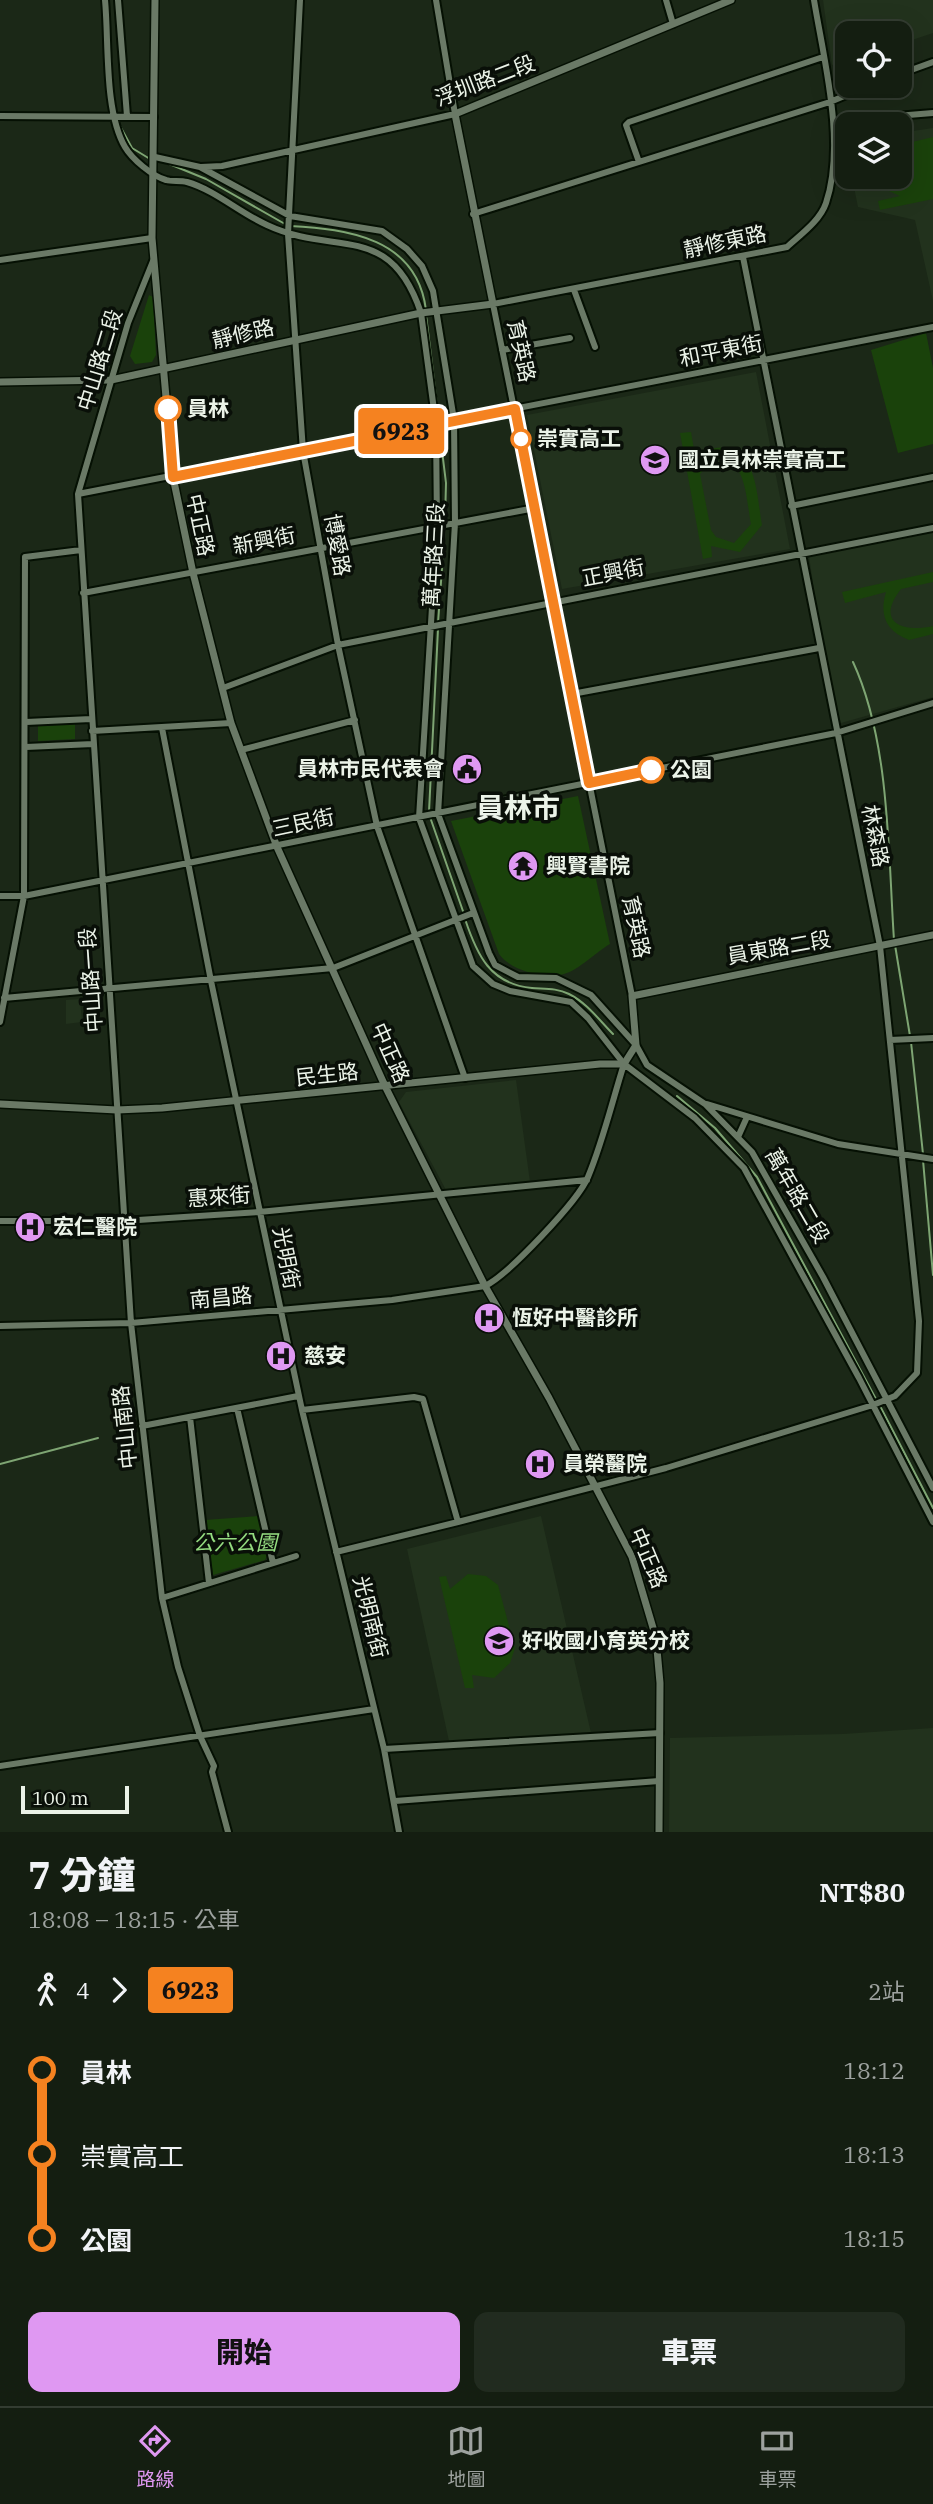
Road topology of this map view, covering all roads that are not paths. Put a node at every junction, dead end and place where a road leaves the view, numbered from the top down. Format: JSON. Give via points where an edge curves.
{"nodes":[{"id":1,"x":105,"y":0,"type":"edge"},
{"id":2,"x":118,"y":0,"type":"edge"},
{"id":3,"x":155,"y":0,"type":"edge"},
{"id":4,"x":300,"y":0,"type":"edge"},
{"id":5,"x":436,"y":0,"type":"edge"},
{"id":6,"x":666,"y":0,"type":"edge"},
{"id":7,"x":731,"y":0,"type":"edge"},
{"id":8,"x":814,"y":0,"type":"edge"},
{"id":9,"x":673,"y":23,"type":"junction"},
{"id":10,"x":823,"y":57,"type":"junction"},
{"id":11,"x":933,"y":62,"type":"edge"},
{"id":12,"x":912,"y":70,"type":"edge"},
{"id":13,"x":840,"y":98,"type":"edge"},
{"id":14,"x":830,"y":102,"type":"junction"},
{"id":15,"x":933,"y":113,"type":"edge"},
{"id":16,"x":455,"y":114,"type":"junction"},
{"id":17,"x":114,"y":115,"type":"junction"},
{"id":18,"x":912,"y":115,"type":"edge"},
{"id":19,"x":0,"y":116,"type":"edge"},
{"id":20,"x":127,"y":116,"type":"junction"},
{"id":21,"x":154,"y":117,"type":"junction"},
{"id":22,"x":835,"y":121,"type":"joint"},
{"id":23,"x":292,"y":151,"type":"junction"},
{"id":24,"x":155,"y":157,"type":"junction"},
{"id":25,"x":639,"y":162,"type":"junction"},
{"id":26,"x":200,"y":167,"type":"junction"},
{"id":27,"x":154,"y":173,"type":"junction"},
{"id":28,"x":473,"y":214,"type":"junction"},
{"id":29,"x":290,"y":216,"type":"junction"},
{"id":30,"x":288,"y":234,"type":"junction"},
{"id":31,"x":152,"y":238,"type":"junction"},
{"id":32,"x":743,"y":257,"type":"junction"},
{"id":33,"x":154,"y":259,"type":"junction"},
{"id":34,"x":0,"y":260,"type":"edge"},
{"id":35,"x":574,"y":289,"type":"junction"},
{"id":36,"x":493,"y":304,"type":"junction"},
{"id":37,"x":436,"y":312,"type":"junction"},
{"id":38,"x":421,"y":313,"type":"junction"},
{"id":39,"x":933,"y":327,"type":"edge"},
{"id":40,"x":570,"y":338,"type":"dead end"},
{"id":41,"x":295,"y":341,"type":"junction"},
{"id":42,"x":595,"y":348,"type":"dead end"},
{"id":43,"x":502,"y":350,"type":"junction"},
{"id":44,"x":762,"y":361,"type":"junction"},
{"id":45,"x":166,"y":370,"type":"junction"},
{"id":46,"x":111,"y":380,"type":"junction"},
{"id":47,"x":0,"y":382,"type":"edge"},
{"id":48,"x":515,"y":409,"type":"junction"},
{"id":49,"x":454,"y":420,"type":"junction"},
{"id":50,"x":436,"y":425,"type":"junction"},
{"id":51,"x":303,"y":451,"type":"junction"},
{"id":52,"x":173,"y":477,"type":"junction"},
{"id":53,"x":933,"y":477,"type":"edge"},
{"id":54,"x":78,"y":494,"type":"junction"},
{"id":55,"x":791,"y":506,"type":"junction"},
{"id":56,"x":535,"y":508,"type":"junction"},
{"id":57,"x":455,"y":523,"type":"junction"},
{"id":58,"x":437,"y":526,"type":"junction"},
{"id":59,"x":933,"y":528,"type":"edge"},
{"id":60,"x":319,"y":548,"type":"junction"},
{"id":61,"x":81,"y":550,"type":"junction"},
{"id":62,"x":800,"y":553,"type":"junction"},
{"id":63,"x":193,"y":573,"type":"junction"},
{"id":64,"x":83,"y":593,"type":"junction"},
{"id":65,"x":553,"y":602,"type":"junction"},
{"id":66,"x":449,"y":623,"type":"junction"},
{"id":67,"x":431,"y":626,"type":"junction"},
{"id":68,"x":338,"y":645,"type":"junction"},
{"id":69,"x":819,"y":648,"type":"junction"},
{"id":70,"x":223,"y":688,"type":"junction"},
{"id":71,"x":572,"y":694,"type":"junction"},
{"id":72,"x":933,"y":703,"type":"edge"},
{"id":73,"x":92,"y":719,"type":"junction"},
{"id":74,"x":355,"y":720,"type":"junction"},
{"id":75,"x":26,"y":722,"type":"junction"},
{"id":76,"x":231,"y":723,"type":"junction"},
{"id":77,"x":162,"y":727,"type":"junction"},
{"id":78,"x":92,"y":731,"type":"junction"},
{"id":79,"x":836,"y":733,"type":"junction"},
{"id":80,"x":93,"y":744,"type":"junction"},
{"id":81,"x":26,"y":747,"type":"junction"},
{"id":82,"x":241,"y":750,"type":"junction"},
{"id":83,"x":589,"y":783,"type":"junction"},
{"id":84,"x":439,"y":814,"type":"junction"},
{"id":85,"x":419,"y":818,"type":"junction"},
{"id":86,"x":377,"y":825,"type":"junction"},
{"id":87,"x":277,"y":847,"type":"junction"},
{"id":88,"x":190,"y":864,"type":"junction"},
{"id":89,"x":103,"y":880,"type":"junction"},
{"id":90,"x":0,"y":896,"type":"edge"},
{"id":91,"x":24,"y":896,"type":"junction"},
{"id":92,"x":473,"y":913,"type":"junction"},
{"id":93,"x":456,"y":919,"type":"junction"},
{"id":94,"x":933,"y":934,"type":"edge"},
{"id":95,"x":415,"y":935,"type":"junction"},
{"id":96,"x":880,"y":946,"type":"junction"},
{"id":97,"x":333,"y":968,"type":"junction"},
{"id":98,"x":211,"y":981,"type":"junction"},
{"id":99,"x":109,"y":990,"type":"junction"},
{"id":100,"x":632,"y":996,"type":"junction"},
{"id":101,"x":4,"y":998,"type":"junction"},
{"id":102,"x":0,"y":1022,"type":"edge"},
{"id":103,"x":933,"y":1038,"type":"edge"},
{"id":104,"x":890,"y":1040,"type":"junction"},
{"id":105,"x":636,"y":1045,"type":"junction"},
{"id":106,"x":624,"y":1064,"type":"junction"},
{"id":107,"x":466,"y":1078,"type":"junction"},
{"id":108,"x":385,"y":1086,"type":"junction"},
{"id":109,"x":236,"y":1102,"type":"junction"},
{"id":110,"x":0,"y":1104,"type":"edge"},
{"id":111,"x":705,"y":1104,"type":"junction"},
{"id":112,"x":117,"y":1110,"type":"junction"},
{"id":113,"x":747,"y":1117,"type":"junction"},
{"id":114,"x":738,"y":1137,"type":"junction"},
{"id":115,"x":904,"y":1155,"type":"junction"},
{"id":116,"x":933,"y":1159,"type":"edge"},
{"id":117,"x":587,"y":1180,"type":"junction"},
{"id":118,"x":440,"y":1196,"type":"junction"},
{"id":119,"x":260,"y":1212,"type":"junction"},
{"id":120,"x":0,"y":1221,"type":"edge"},
{"id":121,"x":123,"y":1221,"type":"junction"},
{"id":122,"x":485,"y":1286,"type":"junction"},
{"id":123,"x":279,"y":1311,"type":"junction"},
{"id":124,"x":131,"y":1323,"type":"junction"},
{"id":125,"x":0,"y":1326,"type":"edge"},
{"id":126,"x":298,"y":1396,"type":"junction"},
{"id":127,"x":886,"y":1399,"type":"junction"},
{"id":128,"x":873,"y":1405,"type":"junction"},
{"id":129,"x":237,"y":1408,"type":"junction"},
{"id":130,"x":302,"y":1410,"type":"junction"},
{"id":131,"x":190,"y":1417,"type":"junction"},
{"id":132,"x":142,"y":1426,"type":"junction"},
{"id":133,"x":596,"y":1487,"type":"junction"},
{"id":134,"x":933,"y":1488,"type":"edge"},
{"id":135,"x":457,"y":1522,"type":"junction"},
{"id":136,"x":933,"y":1522,"type":"edge"},
{"id":137,"x":336,"y":1552,"type":"junction"},
{"id":138,"x":296,"y":1556,"type":"dead end"},
{"id":139,"x":273,"y":1563,"type":"junction"},
{"id":140,"x":209,"y":1583,"type":"junction"},
{"id":141,"x":162,"y":1598,"type":"junction"},
{"id":142,"x":374,"y":1709,"type":"junction"},
{"id":143,"x":660,"y":1733,"type":"junction"},
{"id":144,"x":200,"y":1736,"type":"junction"},
{"id":145,"x":384,"y":1749,"type":"junction"},
{"id":146,"x":0,"y":1766,"type":"edge"},
{"id":147,"x":659,"y":1781,"type":"junction"},
{"id":148,"x":395,"y":1801,"type":"junction"},
{"id":149,"x":228,"y":1832,"type":"edge"},
{"id":150,"x":399,"y":1832,"type":"edge"},
{"id":151,"x":659,"y":1832,"type":"edge"}],
"edges":[{"from":1,"to":17,"type":"street"},
{"from":2,"to":20,"type":"street"},
{"from":3,"to":21,"type":"street","name":"中山路二段"},
{"from":4,"to":23,"type":"street","name":"博愛路"},
{"from":5,"to":16,"type":"street","name":"育英路"},
{"from":6,"to":9,"type":"street"},
{"from":7,"to":9,"type":"street","name":"浮圳路二段"},
{"from":8,"to":10,"type":"street","name":"靜修東路"},
{"from":9,"to":16,"type":"street","name":"浮圳路二段"},
{"from":10,"to":14,"type":"street","name":"靜修東路"},
{"from":10,"to":25,"type":"street","via":[[629,122],[626,125]]},
{"from":11,"to":12,"type":"street"},
{"from":13,"to":14,"type":"street"},
{"from":14,"to":22,"type":"street","name":"靜修東路"},
{"from":14,"to":25,"type":"street"},
{"from":15,"to":18,"type":"street"},
{"from":16,"to":23,"type":"street","name":"浮圳路二段"},
{"from":16,"to":28,"type":"street","name":"育英路"},
{"from":17,"to":19,"type":"street"},
{"from":17,"to":20,"type":"street"},
{"from":17,"to":27,"type":"street","via":[[126,149]]},
{"from":20,"to":21,"type":"street"},
{"from":21,"to":24,"type":"street","name":"中山路二段"},
{"from":22,"to":32,"type":"street","name":"靜修東路","via":[[825,204],[815,220],[787,247]]},
{"from":23,"to":26,"type":"street","name":"浮圳路二段"},
{"from":23,"to":29,"type":"street","name":"博愛路"},
{"from":24,"to":26,"type":"street","name":"萬年路三段"},
{"from":24,"to":27,"type":"street","name":"中山路二段"},
{"from":25,"to":28,"type":"street"},
{"from":26,"to":29,"type":"street","name":"萬年路三段"},
{"from":27,"to":30,"type":"street","name":"萬年路三段","via":[[165,180],[187,182]]},
{"from":27,"to":31,"type":"street","name":"中山路二段"},
{"from":28,"to":36,"type":"street","name":"育英路"},
{"from":29,"to":30,"type":"street","name":"博愛路"},
{"from":29,"to":37,"type":"street","name":"萬年路三段","via":[[382,231],[422,266]]},
{"from":30,"to":38,"type":"street","name":"萬年路三段","via":[[374,249],[409,282]]},
{"from":30,"to":41,"type":"street","name":"博愛路"},
{"from":31,"to":33,"type":"street","name":"中山路二段"},
{"from":31,"to":34,"type":"street"},
{"from":32,"to":35,"type":"street","name":"靜修東路"},
{"from":32,"to":44,"type":"street","name":"林森路"},
{"from":33,"to":45,"type":"street","name":"中正路"},
{"from":33,"to":46,"type":"street","name":"中山路二段"},
{"from":35,"to":36,"type":"street","name":"靜修東路"},
{"from":35,"to":42,"type":"street"},
{"from":36,"to":37,"type":"street","name":"靜修路"},
{"from":36,"to":43,"type":"street","name":"育英路"},
{"from":37,"to":38,"type":"street","name":"靜修路"},
{"from":37,"to":49,"type":"street","name":"萬年路三段"},
{"from":38,"to":41,"type":"street","name":"靜修路"},
{"from":38,"to":50,"type":"street","name":"萬年路三段"},
{"from":39,"to":44,"type":"street","name":"和平東街"},
{"from":40,"to":43,"type":"street"},
{"from":41,"to":45,"type":"street","name":"靜修路"},
{"from":41,"to":51,"type":"street","name":"博愛路"},
{"from":43,"to":48,"type":"street","name":"育英路"},
{"from":44,"to":48,"type":"street","name":"和平東街"},
{"from":44,"to":55,"type":"street","name":"林森路"},
{"from":45,"to":46,"type":"street","name":"靜修路"},
{"from":45,"to":52,"type":"street","name":"中正路"},
{"from":46,"to":47,"type":"street","name":"靜修路"},
{"from":46,"to":54,"type":"street","name":"中山路二段"},
{"from":48,"to":49,"type":"street","name":"和平東街"},
{"from":48,"to":56,"type":"street","name":"育英路"},
{"from":49,"to":50,"type":"street","name":"和平東街"},
{"from":49,"to":57,"type":"street","name":"萬年路三段"},
{"from":50,"to":51,"type":"street","name":"和平東街"},
{"from":50,"to":58,"type":"street","name":"萬年路三段"},
{"from":51,"to":52,"type":"street","name":"和平東街"},
{"from":51,"to":60,"type":"street","name":"博愛路"},
{"from":52,"to":54,"type":"street","name":"和平東街"},
{"from":52,"to":63,"type":"street","name":"中正路"},
{"from":53,"to":55,"type":"street"},
{"from":54,"to":61,"type":"street","name":"中山路二段"},
{"from":55,"to":62,"type":"street","name":"林森路"},
{"from":56,"to":57,"type":"street","name":"新興街"},
{"from":56,"to":65,"type":"street","name":"育英路"},
{"from":57,"to":58,"type":"street","name":"新興街"},
{"from":57,"to":66,"type":"street","name":"萬年路三段"},
{"from":58,"to":60,"type":"street","name":"新興街"},
{"from":58,"to":67,"type":"street","name":"萬年路三段"},
{"from":59,"to":62,"type":"street","name":"正興街"},
{"from":60,"to":63,"type":"street","name":"新興街"},
{"from":60,"to":68,"type":"street","name":"博愛路"},
{"from":61,"to":64,"type":"street","name":"中山路二段"},
{"from":61,"to":75,"type":"street","via":[[25,557]]},
{"from":62,"to":65,"type":"street","name":"正興街"},
{"from":62,"to":69,"type":"street","name":"林森路"},
{"from":63,"to":64,"type":"street","name":"新興街"},
{"from":63,"to":70,"type":"street","name":"中正路"},
{"from":64,"to":73,"type":"street","name":"中山路二段"},
{"from":65,"to":66,"type":"street","name":"正興街"},
{"from":65,"to":71,"type":"street","name":"育英路"},
{"from":66,"to":67,"type":"street","name":"正興街"},
{"from":66,"to":84,"type":"street","name":"萬年路三段"},
{"from":67,"to":68,"type":"street","name":"正興街"},
{"from":67,"to":85,"type":"street","name":"萬年路三段"},
{"from":68,"to":70,"type":"street","name":"正興街"},
{"from":68,"to":74,"type":"street","name":"博愛路"},
{"from":69,"to":71,"type":"street"},
{"from":69,"to":79,"type":"street","name":"林森路"},
{"from":70,"to":76,"type":"street","name":"中正路"},
{"from":71,"to":83,"type":"street","name":"育英路"},
{"from":72,"to":79,"type":"street","name":"三民街"},
{"from":73,"to":75,"type":"street"},
{"from":73,"to":78,"type":"street","name":"中山路二段"},
{"from":74,"to":82,"type":"street"},
{"from":74,"to":86,"type":"street","name":"博愛路"},
{"from":75,"to":81,"type":"street"},
{"from":76,"to":77,"type":"street"},
{"from":76,"to":82,"type":"street","name":"中正路"},
{"from":77,"to":78,"type":"street"},
{"from":77,"to":88,"type":"street","name":"光明街"},
{"from":78,"to":80,"type":"street","name":"中山路一段"},
{"from":79,"to":83,"type":"street","name":"三民街"},
{"from":79,"to":96,"type":"street","name":"林森路"},
{"from":80,"to":81,"type":"street"},
{"from":80,"to":89,"type":"street","name":"中山路一段"},
{"from":81,"to":91,"type":"street"},
{"from":82,"to":87,"type":"street","name":"中正路"},
{"from":83,"to":84,"type":"street","name":"三民街"},
{"from":83,"to":100,"type":"street","name":"育英路"},
{"from":84,"to":85,"type":"street","name":"三民街"},
{"from":84,"to":92,"type":"street","name":"萬年路三段"},
{"from":85,"to":86,"type":"street","name":"三民街"},
{"from":85,"to":93,"type":"street","name":"萬年路三段"},
{"from":86,"to":87,"type":"street","name":"三民街"},
{"from":86,"to":95,"type":"street","name":"博愛路"},
{"from":87,"to":88,"type":"street","name":"三民街"},
{"from":87,"to":97,"type":"street","name":"中正路"},
{"from":88,"to":89,"type":"street","name":"三民街"},
{"from":88,"to":98,"type":"street","name":"光明街"},
{"from":89,"to":91,"type":"street","name":"三民街"},
{"from":89,"to":99,"type":"street","name":"中山路一段"},
{"from":90,"to":91,"type":"street","name":"三民街"},
{"from":91,"to":101,"type":"street"},
{"from":92,"to":93,"type":"street"},
{"from":92,"to":105,"type":"street","name":"萬年路三段","via":[[495,965],[518,977],[556,978],[575,985],[591,995]]},
{"from":93,"to":95,"type":"street"},
{"from":93,"to":106,"type":"street","name":"萬年路三段","via":[[482,976],[510,991],[571,1002]]},
{"from":94,"to":96,"type":"street","name":"員東路二段"},
{"from":95,"to":97,"type":"street"},
{"from":95,"to":107,"type":"street","name":"博愛路"},
{"from":96,"to":100,"type":"street","name":"員東路二段"},
{"from":96,"to":104,"type":"street","name":"林森路"},
{"from":97,"to":98,"type":"street"},
{"from":97,"to":108,"type":"street","name":"中正路"},
{"from":98,"to":99,"type":"street"},
{"from":98,"to":109,"type":"street","name":"光明街"},
{"from":99,"to":101,"type":"street"},
{"from":99,"to":112,"type":"street","name":"中山路一段"},
{"from":100,"to":105,"type":"street"},
{"from":101,"to":102,"type":"street"},
{"from":103,"to":104,"type":"street"},
{"from":104,"to":115,"type":"street","name":"林森路"},
{"from":105,"to":106,"type":"street"},
{"from":105,"to":111,"type":"street","name":"萬年路二段","via":[[647,1065]]},
{"from":106,"to":107,"type":"street","name":"民生路"},
{"from":106,"to":117,"type":"street"},
{"from":106,"to":128,"type":"street","name":"萬年路二段","via":[[695,1118],[744,1168]]},
{"from":107,"to":108,"type":"street","name":"民生路"},
{"from":108,"to":109,"type":"street","name":"民生路"},
{"from":108,"to":118,"type":"street","name":"中正路"},
{"from":109,"to":112,"type":"street","name":"民生路"},
{"from":109,"to":119,"type":"street","name":"光明街"},
{"from":110,"to":112,"type":"street"},
{"from":111,"to":113,"type":"street"},
{"from":111,"to":114,"type":"street","name":"萬年路二段"},
{"from":112,"to":121,"type":"street","name":"中山南路"},
{"from":113,"to":114,"type":"street"},
{"from":113,"to":115,"type":"street","via":[[838,1144]]},
{"from":114,"to":127,"type":"street","name":"萬年路二段","via":[[757,1159]]},
{"from":115,"to":116,"type":"street"},
{"from":115,"to":127,"type":"street","name":"林森路","via":[[920,1359],[917,1373],[899,1393]]},
{"from":117,"to":118,"type":"street","name":"惠來街"},
{"from":117,"to":122,"type":"street","via":[[498,1280]]},
{"from":118,"to":119,"type":"street","name":"惠來街"},
{"from":118,"to":122,"type":"street","name":"中正路"},
{"from":119,"to":121,"type":"street","name":"惠來街"},
{"from":119,"to":123,"type":"street","name":"光明街"},
{"from":120,"to":121,"type":"street","name":"惠來街"},
{"from":121,"to":124,"type":"street","name":"中山南路"},
{"from":122,"to":123,"type":"street","name":"南昌路"},
{"from":122,"to":133,"type":"street","name":"中正路"},
{"from":123,"to":124,"type":"street","name":"南昌路"},
{"from":123,"to":126,"type":"street","name":"光明街"},
{"from":124,"to":125,"type":"street","name":"南昌路"},
{"from":124,"to":132,"type":"street","name":"中山南路"},
{"from":126,"to":129,"type":"street"},
{"from":126,"to":130,"type":"street","name":"光明街"},
{"from":127,"to":128,"type":"street","name":"林森路"},
{"from":127,"to":134,"type":"street","name":"萬年路二段"},
{"from":128,"to":133,"type":"street","name":"林森路"},
{"from":128,"to":136,"type":"street","name":"萬年路二段"},
{"from":129,"to":131,"type":"street"},
{"from":129,"to":139,"type":"street"},
{"from":130,"to":135,"type":"street","via":[[423,1399]]},
{"from":130,"to":137,"type":"street","name":"光明南街"},
{"from":131,"to":132,"type":"street"},
{"from":131,"to":140,"type":"street"},
{"from":132,"to":141,"type":"street","name":"中山南路"},
{"from":133,"to":135,"type":"street"},
{"from":133,"to":143,"type":"street","name":"中正路","via":[[632,1557],[654,1623]]},
{"from":135,"to":137,"type":"street"},
{"from":137,"to":142,"type":"street","name":"光明南街"},
{"from":138,"to":139,"type":"street"},
{"from":139,"to":140,"type":"street"},
{"from":140,"to":141,"type":"street"},
{"from":141,"to":144,"type":"street","name":"中山南路"},
{"from":142,"to":144,"type":"street"},
{"from":142,"to":145,"type":"street","name":"光明南街"},
{"from":143,"to":145,"type":"street"},
{"from":143,"to":147,"type":"street","name":"中正路"},
{"from":144,"to":146,"type":"street"},
{"from":144,"to":149,"type":"street","name":"中山南路","via":[[214,1766]]},
{"from":145,"to":148,"type":"street","name":"光明南街"},
{"from":147,"to":148,"type":"street"},
{"from":147,"to":151,"type":"street","name":"中正路"},
{"from":148,"to":150,"type":"street","name":"光明南街"}]}
